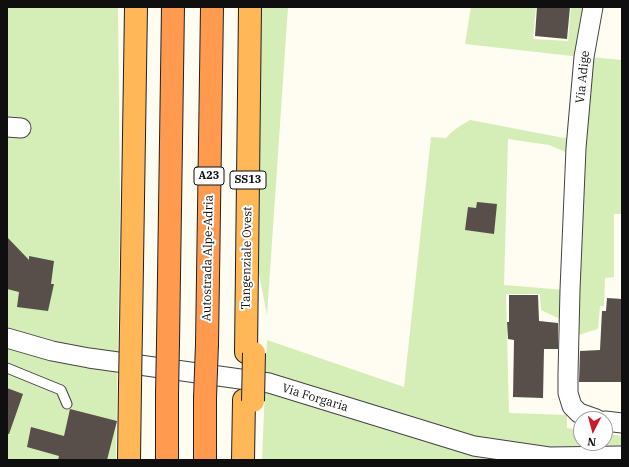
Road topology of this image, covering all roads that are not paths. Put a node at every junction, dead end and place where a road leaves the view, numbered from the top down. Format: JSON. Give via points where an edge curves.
{"nodes":[{"id":1,"x":136,"y":7,"type":"edge"},
{"id":2,"x":173,"y":7,"type":"edge"},
{"id":3,"x":212,"y":7,"type":"edge"},
{"id":4,"x":250,"y":7,"type":"edge"},
{"id":5,"x":593,"y":7,"type":"edge"},
{"id":6,"x":7,"y":338,"type":"edge"},
{"id":7,"x":7,"y":368,"type":"edge"},
{"id":8,"x":249,"y":400,"type":"junction"},
{"id":9,"x":67,"y":404,"type":"dead end"},
{"id":10,"x":580,"y":411,"type":"edge"},
{"id":11,"x":622,"y":456,"type":"edge"},
{"id":12,"x":129,"y":460,"type":"edge"},
{"id":13,"x":167,"y":460,"type":"edge"},
{"id":14,"x":204,"y":460,"type":"edge"},
{"id":15,"x":243,"y":460,"type":"edge"},
{"id":16,"x":252,"y":460,"type":"edge"}],
"edges":[{"from":1,"to":12,"type":"highway","bridge":true},
{"from":2,"to":13,"type":"highway","bridge":true},
{"from":3,"to":14,"type":"highway","name":"Autostrada Alpe-Adria","number":"A23","bridge":true},
{"from":4,"to":8,"type":"highway","name":"Tangenziale Ovest","number":"SS13","via":[[246,286],[250,352]]},
{"from":5,"to":10,"type":"street","name":"Via Adige","via":[[584,57],[576,148],[570,290],[568,393],[572,406]]},
{"from":6,"to":11,"type":"street","name":"Via Forgaria","via":[[52,352],[269,383],[474,446],[549,457]]},
{"from":7,"to":9,"type":"lane","via":[[61,390]]},
{"from":8,"to":15,"type":"highway","name":"Tangenziale Ovest","number":"SS13"},
{"from":8,"to":16,"type":"highway"}]}
